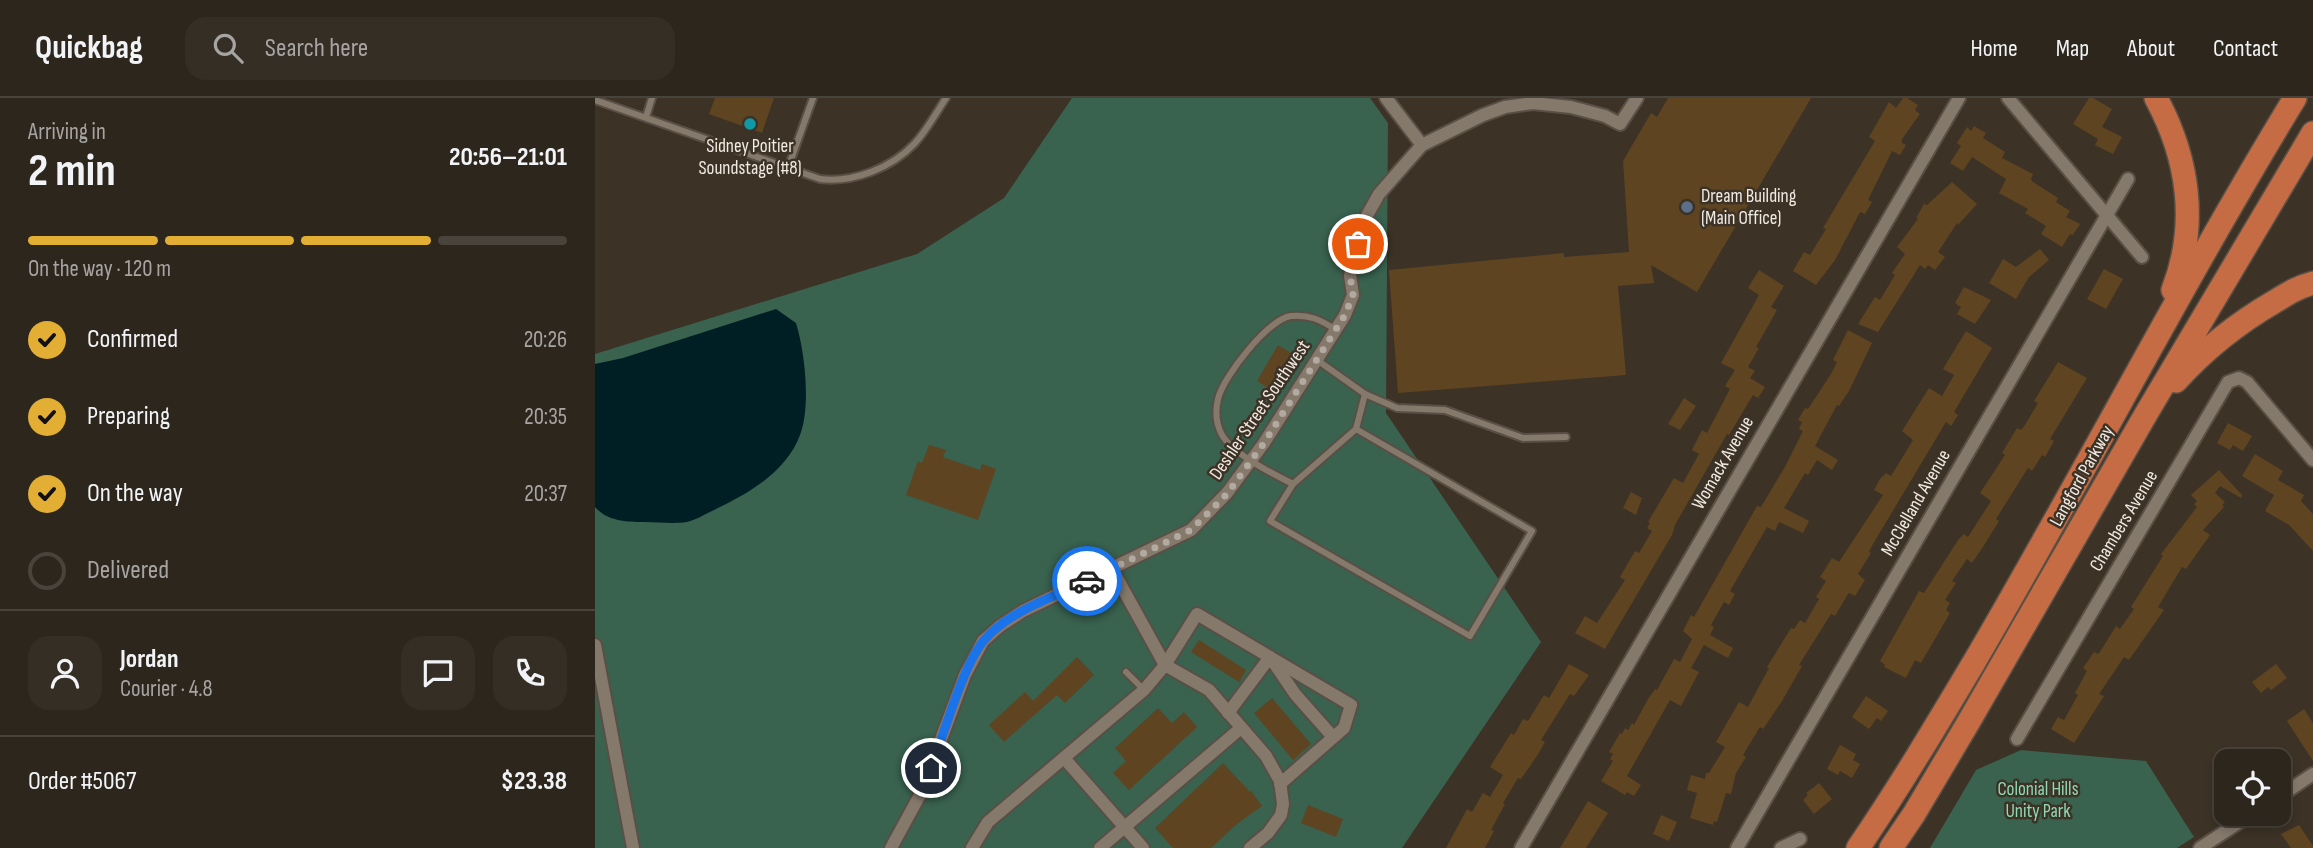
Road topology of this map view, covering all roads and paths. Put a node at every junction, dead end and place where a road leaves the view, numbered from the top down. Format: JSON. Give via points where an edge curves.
{"nodes":[{"id":1,"x":653,"y":98,"type":"edge"},
{"id":2,"x":813,"y":98,"type":"edge"},
{"id":3,"x":946,"y":98,"type":"edge"},
{"id":4,"x":1386,"y":98,"type":"edge"},
{"id":5,"x":1637,"y":98,"type":"edge"},
{"id":6,"x":1959,"y":98,"type":"edge"},
{"id":7,"x":2008,"y":98,"type":"edge"},
{"id":8,"x":2156,"y":98,"type":"edge"},
{"id":9,"x":2295,"y":98,"type":"edge"},
{"id":10,"x":595,"y":100,"type":"edge"},
{"id":11,"x":646,"y":117,"type":"junction"},
{"id":12,"x":2313,"y":133,"type":"edge"},
{"id":13,"x":1422,"y":145,"type":"junction"},
{"id":14,"x":788,"y":168,"type":"junction"},
{"id":15,"x":2128,"y":178,"type":"dead end"},
{"id":16,"x":2107,"y":215,"type":"junction"},
{"id":17,"x":2142,"y":257,"type":"dead end"},
{"id":18,"x":2313,"y":283,"type":"edge"},
{"id":19,"x":1336,"y":330,"type":"junction"},
{"id":20,"x":1317,"y":359,"type":"junction"},
{"id":21,"x":1365,"y":394,"type":"junction"},
{"id":22,"x":2127,"y":394,"type":"junction"},
{"id":23,"x":2146,"y":414,"type":"junction"},
{"id":24,"x":1356,"y":429,"type":"junction"},
{"id":25,"x":1566,"y":437,"type":"dead end"},
{"id":26,"x":2313,"y":460,"type":"edge"},
{"id":27,"x":1251,"y":461,"type":"junction"},
{"id":28,"x":1293,"y":484,"type":"junction"},
{"id":29,"x":1112,"y":569,"type":"junction"},
{"id":30,"x":595,"y":645,"type":"edge"},
{"id":31,"x":1270,"y":657,"type":"junction"},
{"id":32,"x":1165,"y":664,"type":"junction"},
{"id":33,"x":1126,"y":672,"type":"dead end"},
{"id":34,"x":1144,"y":690,"type":"junction"},
{"id":35,"x":1228,"y":713,"type":"junction"},
{"id":36,"x":1241,"y":727,"type":"junction"},
{"id":37,"x":1333,"y":737,"type":"junction"},
{"id":38,"x":2017,"y":739,"type":"dead end"},
{"id":39,"x":1064,"y":758,"type":"junction"},
{"id":40,"x":2313,"y":774,"type":"edge"},
{"id":41,"x":1280,"y":784,"type":"junction"},
{"id":42,"x":2291,"y":789,"type":"edge"},
{"id":43,"x":2234,"y":826,"type":"edge"},
{"id":44,"x":1125,"y":828,"type":"junction"},
{"id":45,"x":1800,"y":839,"type":"dead end"},
{"id":46,"x":633,"y":848,"type":"edge"},
{"id":47,"x":891,"y":848,"type":"edge"},
{"id":48,"x":972,"y":848,"type":"edge"},
{"id":49,"x":1100,"y":848,"type":"edge"},
{"id":50,"x":1143,"y":848,"type":"edge"},
{"id":51,"x":1250,"y":848,"type":"edge"},
{"id":52,"x":1521,"y":848,"type":"edge"},
{"id":53,"x":1737,"y":848,"type":"edge"},
{"id":54,"x":1781,"y":848,"type":"edge"},
{"id":55,"x":1858,"y":848,"type":"edge"},
{"id":56,"x":1891,"y":848,"type":"edge"},
{"id":57,"x":2200,"y":848,"type":"edge"}],
"edges":[{"from":1,"to":11,"type":"lane"},
{"from":2,"to":14,"type":"lane"},
{"from":3,"to":14,"type":"lane","via":[[914,144],[878,168],[831,180]]},
{"from":4,"to":13,"type":"street"},
{"from":5,"to":13,"type":"street","name":"Deshler Street Southwest","via":[[1620,124],[1571,107],[1533,103],[1483,115]]},
{"from":6,"to":52,"type":"street","name":"Womack Avenue"},
{"from":7,"to":16,"type":"street"},
{"from":8,"to":22,"type":"highway","via":[[2181,158],[2188,226],[2179,275]]},
{"from":9,"to":22,"type":"highway","name":"Langford Parkway"},
{"from":10,"to":11,"type":"lane"},
{"from":11,"to":14,"type":"lane"},
{"from":12,"to":23,"type":"highway","name":"Langford Parkway"},
{"from":13,"to":19,"type":"street","name":"Deshler Street Southwest","via":[[1379,194],[1365,219],[1350,275],[1353,295]]},
{"from":15,"to":16,"type":"street","name":"McClelland Avenue"},
{"from":16,"to":17,"type":"street"},
{"from":16,"to":53,"type":"street","name":"McClelland Avenue"},
{"from":18,"to":23,"type":"highway","via":[[2240,322],[2197,359]]},
{"from":19,"to":20,"type":"street","name":"Deshler Street Southwest"},
{"from":19,"to":27,"type":"lane","via":[[1310,316],[1288,316],[1265,330],[1236,366],[1218,397],[1216,420],[1223,438]]},
{"from":20,"to":21,"type":"lane"},
{"from":20,"to":27,"type":"street","name":"Deshler Street Southwest"},
{"from":21,"to":24,"type":"lane"},
{"from":21,"to":25,"type":"lane","via":[[1397,408],[1445,410],[1523,438]]},
{"from":22,"to":55,"type":"highway","name":"Langford Parkway","via":[[2039,552]]},
{"from":23,"to":56,"type":"highway","name":"Langford Parkway"},
{"from":24,"to":28,"type":"lane"},
{"from":24,"to":28,"type":"lane","via":[[1532,531],[1471,636],[1270,521]]},
{"from":26,"to":38,"type":"street","name":"Chambers Avenue","via":[[2247,382],[2239,378],[2228,382]]},
{"from":27,"to":28,"type":"lane"},
{"from":27,"to":29,"type":"street","name":"Deshler Street Southwest","via":[[1227,494],[1191,530]]},
{"from":29,"to":32,"type":"street"},
{"from":29,"to":47,"type":"street","name":"Deshler Street Southwest","via":[[1023,611],[983,640],[921,793]]},
{"from":30,"to":46,"type":"street"},
{"from":31,"to":32,"type":"street","via":[[1197,614]]},
{"from":31,"to":35,"type":"street"},
{"from":31,"to":37,"type":"street"},
{"from":31,"to":37,"type":"street","via":[[1351,705],[1344,727]]},
{"from":32,"to":34,"type":"street"},
{"from":32,"to":35,"type":"street","via":[[1209,690]]},
{"from":33,"to":34,"type":"lane"},
{"from":34,"to":39,"type":"street"},
{"from":35,"to":36,"type":"street"},
{"from":36,"to":41,"type":"street","via":[[1266,756]]},
{"from":36,"to":44,"type":"street"},
{"from":37,"to":41,"type":"street"},
{"from":39,"to":44,"type":"street"},
{"from":39,"to":48,"type":"street","via":[[988,822]]},
{"from":40,"to":42,"type":"street"},
{"from":41,"to":51,"type":"street","via":[[1283,804],[1277,822]]},
{"from":43,"to":57,"type":"street"},
{"from":44,"to":49,"type":"street"},
{"from":44,"to":50,"type":"street"},
{"from":45,"to":54,"type":"street"}]}
